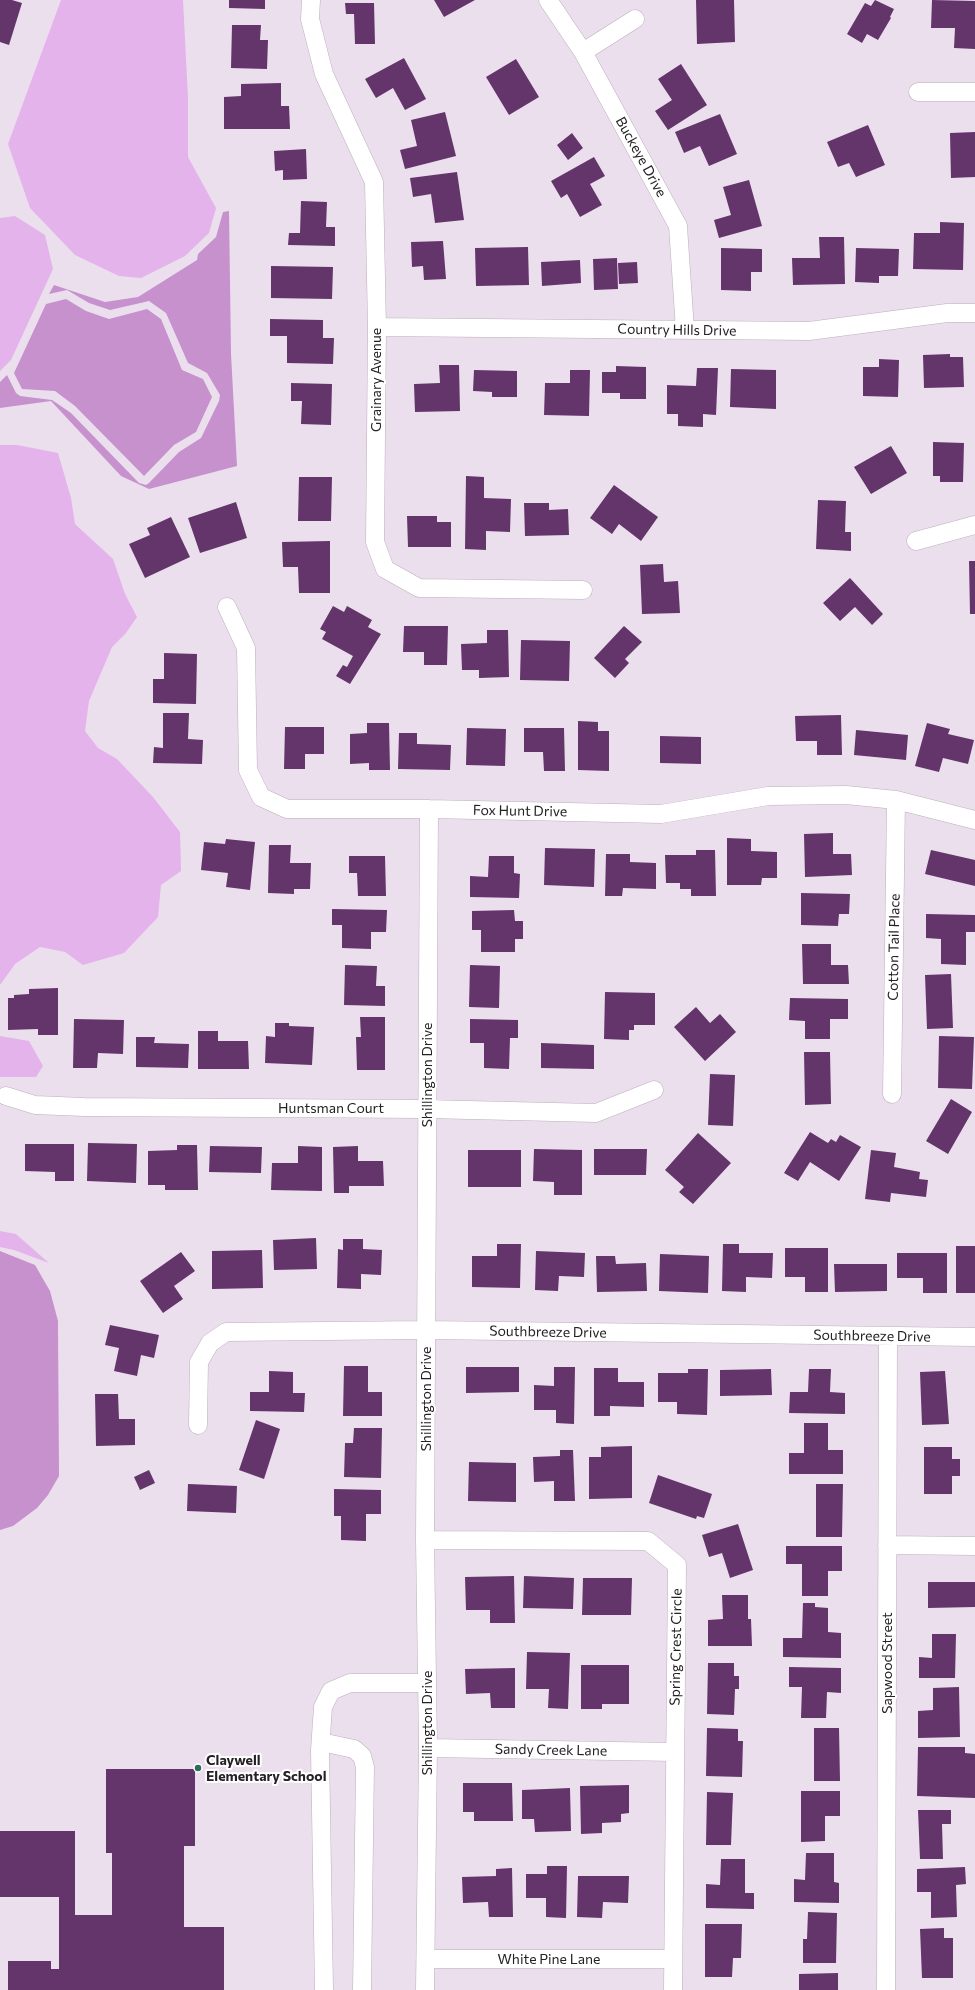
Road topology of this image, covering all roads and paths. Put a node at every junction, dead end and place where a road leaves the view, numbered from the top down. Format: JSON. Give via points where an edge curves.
{"nodes":[{"id":1,"x":311,"y":0,"type":"edge"},
{"id":2,"x":548,"y":0,"type":"edge"},
{"id":3,"x":635,"y":19,"type":"dead end"},
{"id":4,"x":583,"y":52,"type":"junction"},
{"id":5,"x":918,"y":92,"type":"dead end"},
{"id":6,"x":975,"y":92,"type":"edge"},
{"id":7,"x":975,"y":312,"type":"edge"},
{"id":8,"x":377,"y":326,"type":"junction"},
{"id":9,"x":685,"y":330,"type":"junction"},
{"id":10,"x":975,"y":525,"type":"edge"},
{"id":11,"x":916,"y":542,"type":"dead end"},
{"id":12,"x":583,"y":590,"type":"dead end"},
{"id":13,"x":227,"y":607,"type":"dead end"},
{"id":14,"x":896,"y":800,"type":"junction"},
{"id":15,"x":429,"y":809,"type":"junction"},
{"id":16,"x":975,"y":820,"type":"edge"},
{"id":17,"x":654,"y":1090,"type":"dead end"},
{"id":18,"x":892,"y":1094,"type":"dead end"},
{"id":19,"x":6,"y":1096,"type":"dead end"},
{"id":20,"x":426,"y":1109,"type":"junction"},
{"id":21,"x":426,"y":1330,"type":"junction"},
{"id":22,"x":888,"y":1336,"type":"junction"},
{"id":23,"x":975,"y":1337,"type":"edge"},
{"id":24,"x":198,"y":1425,"type":"dead end"},
{"id":25,"x":425,"y":1540,"type":"junction"},
{"id":26,"x":887,"y":1545,"type":"junction"},
{"id":27,"x":975,"y":1546,"type":"edge"},
{"id":28,"x":427,"y":1683,"type":"junction"},
{"id":29,"x":321,"y":1742,"type":"junction"},
{"id":30,"x":428,"y":1748,"type":"junction"},
{"id":31,"x":675,"y":1752,"type":"junction"},
{"id":32,"x":426,"y":1959,"type":"junction"},
{"id":33,"x":673,"y":1959,"type":"junction"},
{"id":34,"x":324,"y":1990,"type":"edge"},
{"id":35,"x":362,"y":1990,"type":"edge"},
{"id":36,"x":425,"y":1990,"type":"edge"},
{"id":37,"x":673,"y":1990,"type":"edge"},
{"id":38,"x":886,"y":1990,"type":"edge"}],
"edges":[{"from":1,"to":8,"type":"street","name":"Grainary Avenue","via":[[310,19],[324,74],[374,182]]},
{"from":2,"to":4,"type":"street","name":"Buckeye Drive"},
{"from":3,"to":4,"type":"street"},
{"from":4,"to":9,"type":"street","name":"Buckeye Drive","via":[[678,226]]},
{"from":5,"to":6,"type":"street"},
{"from":7,"to":9,"type":"street","name":"Country Hills Drive","via":[[947,313],[809,331]]},
{"from":8,"to":9,"type":"street","name":"Country Hills Drive"},
{"from":8,"to":12,"type":"street","name":"Grainary Avenue","via":[[375,542],[385,569],[419,588]]},
{"from":10,"to":11,"type":"street"},
{"from":13,"to":15,"type":"street","name":"Fox Hunt Drive","via":[[246,648],[248,770],[261,797],[287,809]]},
{"from":14,"to":15,"type":"street","name":"Fox Hunt Drive","via":[[846,795],[768,796],[661,814]]},
{"from":14,"to":16,"type":"street","name":"Fox Hunt Drive"},
{"from":14,"to":18,"type":"street","name":"Cotton Tail Place"},
{"from":15,"to":20,"type":"street","name":"Shillington Drive"},
{"from":17,"to":20,"type":"street","name":"Huntsman Court","via":[[596,1113]]},
{"from":19,"to":20,"type":"street","name":"Huntsman Court","via":[[35,1105],[84,1108]]},
{"from":20,"to":21,"type":"street","name":"Shillington Drive"},
{"from":21,"to":22,"type":"street","name":"Southbreeze Drive"},
{"from":21,"to":24,"type":"street","name":"Southbreeze Drive","via":[[226,1332],[210,1343],[199,1362]]},
{"from":21,"to":25,"type":"street","name":"Shillington Drive"},
{"from":22,"to":23,"type":"street","name":"Southbreeze Drive"},
{"from":22,"to":26,"type":"street","name":"Sapwood Street"},
{"from":25,"to":28,"type":"street","name":"Shillington Drive"},
{"from":25,"to":31,"type":"street","name":"Spring Crest Circle","via":[[648,1540],[677,1565]]},
{"from":26,"to":27,"type":"street"},
{"from":26,"to":38,"type":"street","name":"Sapwood Street"},
{"from":28,"to":29,"type":"street","via":[[350,1683],[332,1691],[323,1707]]},
{"from":28,"to":30,"type":"street","name":"Shillington Drive"},
{"from":29,"to":34,"type":"street"},
{"from":29,"to":35,"type":"street","via":[[354,1749],[362,1756],[364,1767]]},
{"from":30,"to":31,"type":"street","name":"Sandy Creek Lane"},
{"from":30,"to":32,"type":"street","name":"Shillington Drive"},
{"from":31,"to":33,"type":"street","name":"Spring Crest Circle"},
{"from":32,"to":33,"type":"street","name":"White Pine Lane"},
{"from":32,"to":36,"type":"street","name":"Shillington Drive"},
{"from":33,"to":37,"type":"street","name":"Spring Crest Circle"}]}
